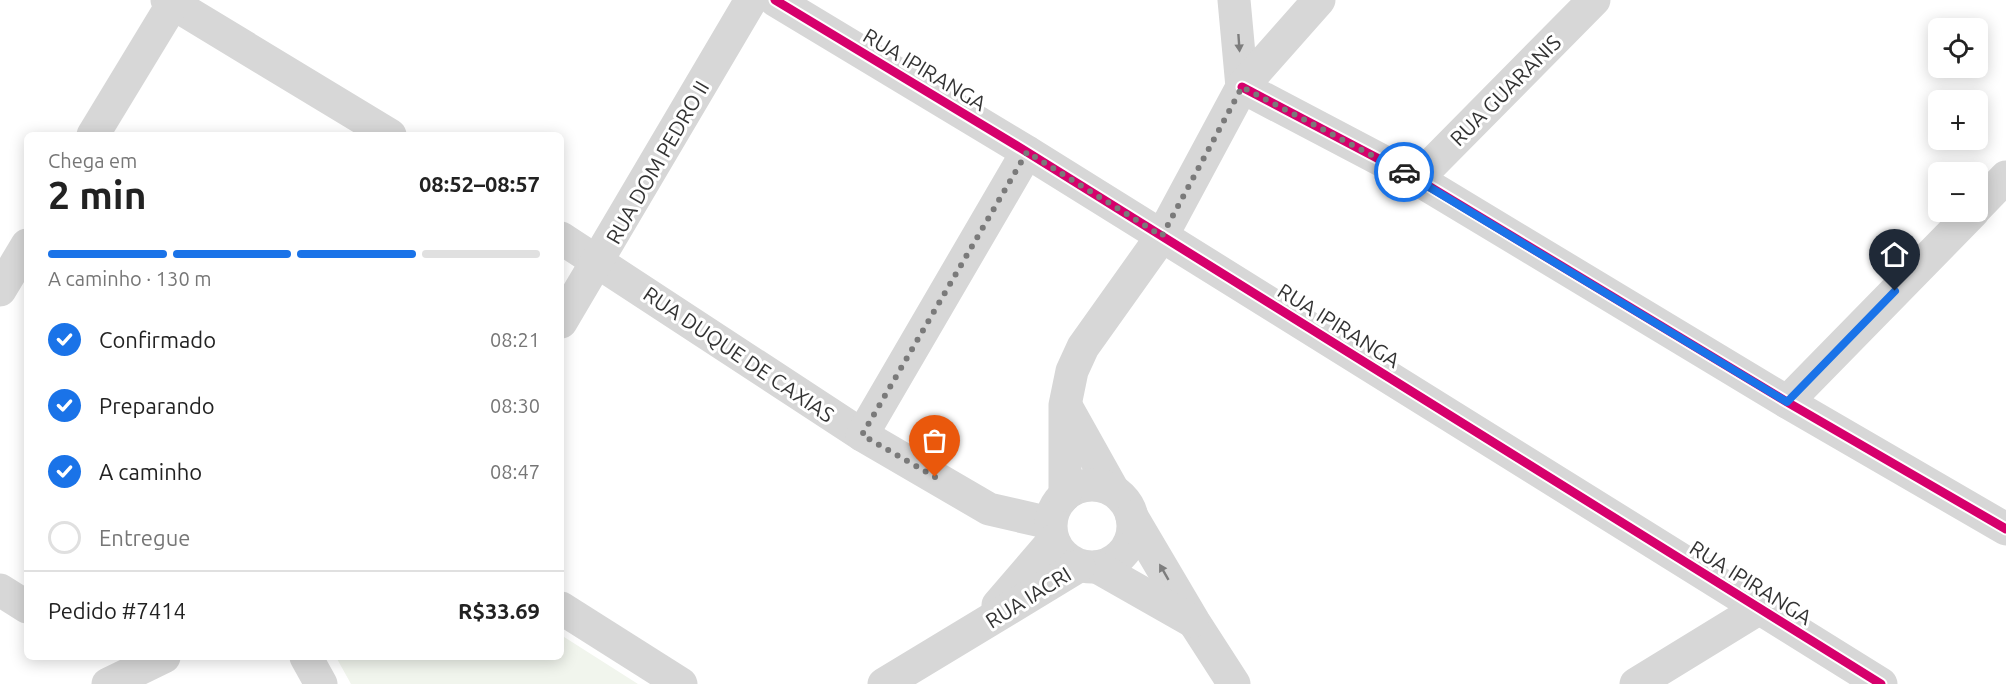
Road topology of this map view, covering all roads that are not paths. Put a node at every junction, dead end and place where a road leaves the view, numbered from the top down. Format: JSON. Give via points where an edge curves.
{"nodes":[{"id":1,"x":751,"y":0,"type":"edge"},
{"id":2,"x":775,"y":0,"type":"edge"},
{"id":3,"x":1234,"y":0,"type":"edge"},
{"id":4,"x":1319,"y":0,"type":"edge"},
{"id":5,"x":1594,"y":0,"type":"edge"},
{"id":6,"x":171,"y":1,"type":"edge"},
{"id":7,"x":1242,"y":87,"type":"junction"},
{"id":8,"x":95,"y":132,"type":"edge"},
{"id":9,"x":385,"y":132,"type":"edge"},
{"id":10,"x":1027,"y":152,"type":"junction"},
{"id":11,"x":2006,"y":177,"type":"edge"},
{"id":12,"x":1417,"y":179,"type":"junction"},
{"id":13,"x":1988,"y":196,"type":"edge"},
{"id":14,"x":1962,"y":222,"type":"edge"},
{"id":15,"x":1162,"y":236,"type":"junction"},
{"id":16,"x":564,"y":240,"type":"edge"},
{"id":17,"x":24,"y":251,"type":"edge"},
{"id":18,"x":599,"y":261,"type":"junction"},
{"id":19,"x":9,"y":279,"type":"edge"},
{"id":20,"x":564,"y":317,"type":"edge"},
{"id":21,"x":1787,"y":402,"type":"junction"},
{"id":22,"x":1065,"y":405,"type":"junction"},
{"id":23,"x":862,"y":435,"type":"junction"},
{"id":24,"x":1113,"y":490,"type":"junction"},
{"id":25,"x":1065,"y":495,"type":"junction"},
{"id":26,"x":1132,"y":517,"type":"junction"},
{"id":27,"x":2006,"y":529,"type":"edge"},
{"id":28,"x":1052,"y":532,"type":"junction"},
{"id":29,"x":1088,"y":566,"type":"junction"},
{"id":30,"x":0,"y":590,"type":"edge"},
{"id":31,"x":24,"y":606,"type":"edge"},
{"id":32,"x":1760,"y":608,"type":"junction"},
{"id":33,"x":564,"y":610,"type":"edge"},
{"id":34,"x":1194,"y":622,"type":"junction"},
{"id":35,"x":977,"y":629,"type":"junction"},
{"id":36,"x":154,"y":660,"type":"edge"},
{"id":37,"x":308,"y":660,"type":"edge"},
{"id":38,"x":115,"y":671,"type":"edge"},
{"id":39,"x":321,"y":684,"type":"edge"},
{"id":40,"x":681,"y":684,"type":"edge"},
{"id":41,"x":884,"y":684,"type":"edge"},
{"id":42,"x":1234,"y":684,"type":"edge"},
{"id":43,"x":1636,"y":684,"type":"edge"},
{"id":44,"x":1881,"y":684,"type":"edge"}],
"edges":[{"from":1,"to":18,"type":"street","name":"RUA DOM PEDRO II"},
{"from":2,"to":10,"type":"street","name":"RUA IPIRANGA"},
{"from":3,"to":7,"type":"street","one_way":true},
{"from":4,"to":7,"type":"street"},
{"from":5,"to":12,"type":"street","name":"RUA GUARANIS"},
{"from":6,"to":8,"type":"street"},
{"from":6,"to":9,"type":"street"},
{"from":7,"to":12,"type":"street"},
{"from":7,"to":15,"type":"street"},
{"from":10,"to":15,"type":"street","name":"RUA IPIRANGA"},
{"from":10,"to":23,"type":"street"},
{"from":11,"to":13,"type":"street"},
{"from":12,"to":21,"type":"street"},
{"from":14,"to":21,"type":"street"},
{"from":15,"to":22,"type":"street","via":[[1083,347],[1072,372]]},
{"from":15,"to":32,"type":"street","name":"RUA IPIRANGA"},
{"from":16,"to":18,"type":"street","name":"RUA DUQUE DE CAXIAS"},
{"from":17,"to":19,"type":"street"},
{"from":18,"to":20,"type":"street","name":"RUA DOM PEDRO II"},
{"from":18,"to":23,"type":"street","name":"RUA DUQUE DE CAXIAS"},
{"from":21,"to":27,"type":"street"},
{"from":22,"to":24,"type":"street"},
{"from":22,"to":25,"type":"street"},
{"from":23,"to":28,"type":"street","name":"RUA DUQUE DE CAXIAS","via":[[989,509]]},
{"from":24,"to":25,"type":"street","via":[[1097,485],[1080,487]]},
{"from":24,"to":26,"type":"street","via":[[1125,501]]},
{"from":25,"to":28,"type":"street","via":[[1055,507]]},
{"from":26,"to":29,"type":"street","via":[[1133,534],[1126,549],[1113,561]]},
{"from":34,"to":26,"type":"street","one_way":true},
{"from":28,"to":29,"type":"street","via":[[1063,557]]},
{"from":28,"to":35,"type":"street","name":"RUA IACRI"},
{"from":29,"to":34,"type":"street"},
{"from":29,"to":35,"type":"street","name":"RUA IACRI"},
{"from":30,"to":31,"type":"street"},
{"from":32,"to":43,"type":"street"},
{"from":32,"to":44,"type":"street","name":"RUA IPIRANGA"},
{"from":33,"to":40,"type":"street"},
{"from":34,"to":42,"type":"street"},
{"from":35,"to":41,"type":"street","name":"RUA IACRI"},
{"from":36,"to":38,"type":"street"},
{"from":37,"to":39,"type":"street"}]}
